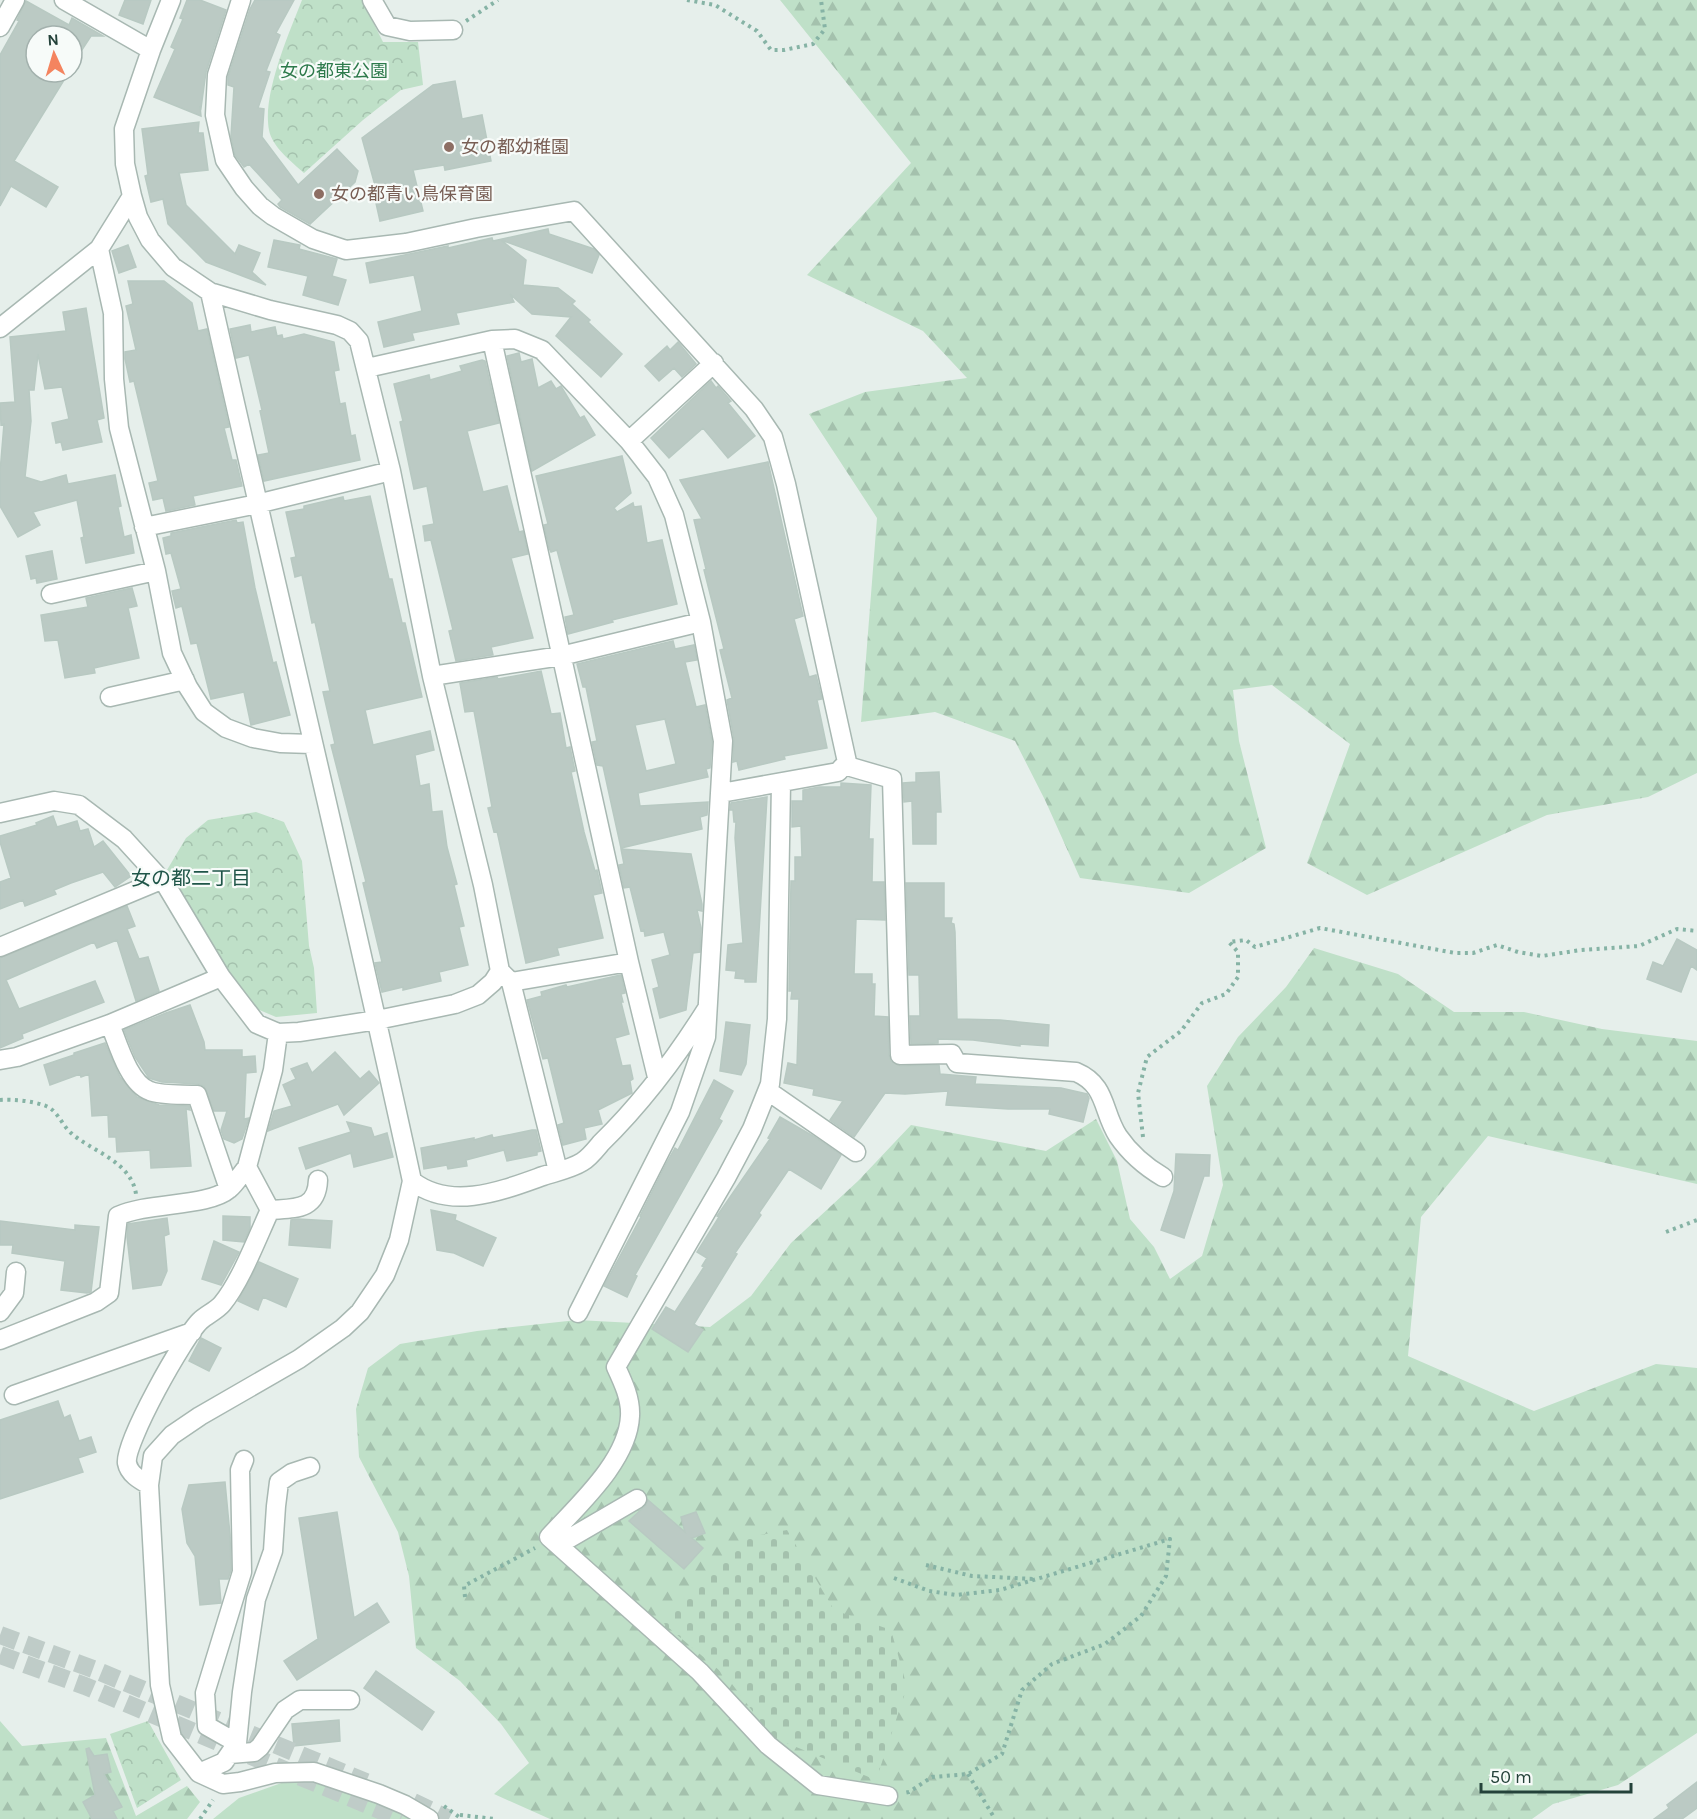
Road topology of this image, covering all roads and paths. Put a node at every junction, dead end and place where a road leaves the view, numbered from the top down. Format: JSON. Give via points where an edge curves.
{"nodes":[{"id":1,"x":15,"y":0,"type":"edge"},
{"id":2,"x":64,"y":0,"type":"edge"},
{"id":3,"x":171,"y":0,"type":"edge"},
{"id":4,"x":241,"y":0,"type":"edge"},
{"id":5,"x":372,"y":0,"type":"edge"},
{"id":6,"x":498,"y":0,"type":"edge"},
{"id":7,"x":687,"y":0,"type":"edge"},
{"id":8,"x":821,"y":0,"type":"edge"},
{"id":9,"x":0,"y":27,"type":"edge"},
{"id":10,"x":453,"y":30,"type":"joint"},
{"id":11,"x":151,"y":50,"type":"junction"},
{"id":12,"x":132,"y":196,"type":"junction"},
{"id":13,"x":99,"y":249,"type":"junction"},
{"id":14,"x":210,"y":292,"type":"junction"},
{"id":15,"x":0,"y":328,"type":"edge"},
{"id":16,"x":492,"y":340,"type":"junction"},
{"id":17,"x":714,"y":363,"type":"junction"},
{"id":18,"x":367,"y":368,"type":"junction"},
{"id":19,"x":629,"y":441,"type":"junction"},
{"id":20,"x":390,"y":471,"type":"junction"},
{"id":21,"x":257,"y":504,"type":"junction"},
{"id":22,"x":144,"y":527,"type":"junction"},
{"id":23,"x":156,"y":571,"type":"junction"},
{"id":24,"x":51,"y":594,"type":"dead end"},
{"id":25,"x":701,"y":622,"type":"junction"},
{"id":26,"x":561,"y":656,"type":"junction"},
{"id":27,"x":432,"y":676,"type":"junction"},
{"id":28,"x":185,"y":680,"type":"junction"},
{"id":29,"x":110,"y":697,"type":"dead end"},
{"id":30,"x":312,"y":744,"type":"junction"},
{"id":31,"x":844,"y":765,"type":"junction"},
{"id":32,"x":782,"y":783,"type":"junction"},
{"id":33,"x":721,"y":793,"type":"junction"},
{"id":34,"x":0,"y":813,"type":"edge"},
{"id":35,"x":161,"y":880,"type":"junction"},
{"id":36,"x":1697,"y":931,"type":"edge"},
{"id":37,"x":0,"y":947,"type":"edge"},
{"id":38,"x":630,"y":962,"type":"junction"},
{"id":39,"x":506,"y":976,"type":"junction"},
{"id":40,"x":221,"y":977,"type":"junction"},
{"id":41,"x":706,"y":1010,"type":"junction"},
{"id":42,"x":377,"y":1020,"type":"junction"},
{"id":43,"x":110,"y":1024,"type":"junction"},
{"id":44,"x":278,"y":1033,"type":"junction"},
{"id":45,"x":0,"y":1060,"type":"edge"},
{"id":46,"x":657,"y":1077,"type":"junction"},
{"id":47,"x":768,"y":1091,"type":"junction"},
{"id":48,"x":0,"y":1100,"type":"edge"},
{"id":49,"x":856,"y":1152,"type":"dead end"},
{"id":50,"x":247,"y":1167,"type":"junction"},
{"id":51,"x":1147,"y":1167,"type":"junction"},
{"id":52,"x":558,"y":1171,"type":"junction"},
{"id":53,"x":1163,"y":1177,"type":"dead end"},
{"id":54,"x":318,"y":1180,"type":"dead end"},
{"id":55,"x":412,"y":1181,"type":"junction"},
{"id":56,"x":229,"y":1189,"type":"junction"},
{"id":57,"x":139,"y":1209,"type":"junction"},
{"id":58,"x":270,"y":1210,"type":"junction"},
{"id":59,"x":1697,"y":1220,"type":"edge"},
{"id":60,"x":1666,"y":1232,"type":"dead end"},
{"id":61,"x":16,"y":1272,"type":"dead end"},
{"id":62,"x":0,"y":1312,"type":"edge"},
{"id":63,"x":578,"y":1313,"type":"dead end"},
{"id":64,"x":192,"y":1332,"type":"junction"},
{"id":65,"x":0,"y":1340,"type":"edge"},
{"id":66,"x":15,"y":1395,"type":"dead end"},
{"id":67,"x":244,"y":1460,"type":"dead end"},
{"id":68,"x":310,"y":1467,"type":"dead end"},
{"id":69,"x":149,"y":1485,"type":"junction"},
{"id":70,"x":637,"y":1499,"type":"dead end"},
{"id":71,"x":555,"y":1542,"type":"junction"},
{"id":72,"x":926,"y":1565,"type":"dead end"},
{"id":73,"x":894,"y":1578,"type":"dead end"},
{"id":74,"x":1038,"y":1579,"type":"junction"},
{"id":75,"x":465,"y":1597,"type":"dead end"},
{"id":76,"x":350,"y":1700,"type":"dead end"},
{"id":77,"x":234,"y":1749,"type":"junction"},
{"id":78,"x":199,"y":1773,"type":"junction"},
{"id":79,"x":968,"y":1774,"type":"junction"},
{"id":80,"x":888,"y":1796,"type":"joint"},
{"id":81,"x":459,"y":1815,"type":"dead end"},
{"id":82,"x":429,"y":1819,"type":"edge"},
{"id":83,"x":495,"y":1819,"type":"edge"},
{"id":84,"x":995,"y":1819,"type":"edge"}],
"edges":[{"from":1,"to":9,"type":"street"},
{"from":2,"to":11,"type":"street"},
{"from":3,"to":11,"type":"street"},
{"from":4,"to":17,"type":"street","via":[[217,75],[215,115],[225,160],[244,188],[273,216],[313,239],[346,250],[406,243],[574,211]]},
{"from":5,"to":10,"type":"street","via":[[387,27]]},
{"from":6,"to":10,"type":"path"},
{"from":7,"to":8,"type":"path","via":[[715,5],[757,31],[771,50],[784,50],[813,44],[825,29]]},
{"from":11,"to":12,"type":"street","via":[[124,129],[125,164]]},
{"from":12,"to":13,"type":"street"},
{"from":12,"to":14,"type":"street","via":[[150,240],[173,267]]},
{"from":13,"to":15,"type":"street"},
{"from":13,"to":22,"type":"street","via":[[113,313],[119,428]]},
{"from":14,"to":18,"type":"street","via":[[350,331],[359,341]]},
{"from":14,"to":21,"type":"street"},
{"from":16,"to":18,"type":"street"},
{"from":16,"to":19,"type":"street","via":[[515,339],[542,350]]},
{"from":16,"to":26,"type":"street"},
{"from":17,"to":19,"type":"street"},
{"from":17,"to":31,"type":"street","via":[[773,437],[847,762]]},
{"from":18,"to":20,"type":"street"},
{"from":19,"to":25,"type":"street","via":[[657,477],[674,515]]},
{"from":20,"to":21,"type":"street"},
{"from":20,"to":27,"type":"street"},
{"from":21,"to":22,"type":"street"},
{"from":21,"to":30,"type":"street"},
{"from":22,"to":23,"type":"street"},
{"from":23,"to":24,"type":"street"},
{"from":23,"to":28,"type":"street","via":[[172,653]]},
{"from":25,"to":26,"type":"street"},
{"from":25,"to":33,"type":"street","via":[[723,741]]},
{"from":26,"to":27,"type":"street"},
{"from":26,"to":38,"type":"street"},
{"from":27,"to":39,"type":"street"},
{"from":28,"to":29,"type":"street"},
{"from":28,"to":30,"type":"street","via":[[204,712],[226,728],[253,738]]},
{"from":30,"to":42,"type":"street"},
{"from":31,"to":32,"type":"street","via":[[838,772]]},
{"from":31,"to":51,"type":"street","via":[[892,779],[900,1055],[952,1054],[957,1063],[1076,1072],[1088,1077],[1099,1089],[1119,1136]]},
{"from":32,"to":33,"type":"street"},
{"from":32,"to":47,"type":"street","via":[[777,1019]]},
{"from":33,"to":41,"type":"street"},
{"from":34,"to":35,"type":"street","via":[[54,801],[80,805],[124,839]]},
{"from":35,"to":37,"type":"street"},
{"from":35,"to":40,"type":"street"},
{"from":36,"to":51,"type":"path","via":[[1677,929],[1639,946],[1542,956],[1497,945],[1473,953],[1455,953],[1320,928],[1255,947],[1246,940],[1229,942],[1238,952],[1238,977],[1226,994],[1202,1003],[1181,1031],[1147,1057],[1138,1093]]},
{"from":38,"to":39,"type":"street"},
{"from":38,"to":46,"type":"street"},
{"from":39,"to":42,"type":"street","via":[[478,995],[455,1004]]},
{"from":39,"to":52,"type":"street"},
{"from":40,"to":43,"type":"street"},
{"from":40,"to":44,"type":"street","via":[[257,1024]]},
{"from":41,"to":46,"type":"street","via":[[685,1044]]},
{"from":41,"to":63,"type":"street","via":[[706,1037],[680,1112]]},
{"from":42,"to":44,"type":"street"},
{"from":42,"to":55,"type":"street"},
{"from":43,"to":45,"type":"street"},
{"from":43,"to":56,"type":"street","via":[[130,1073],[140,1086],[151,1092],[197,1095]]},
{"from":44,"to":50,"type":"street","via":[[273,1070]]},
{"from":46,"to":52,"type":"street","via":[[624,1121],[582,1162]]},
{"from":47,"to":49,"type":"street"},
{"from":47,"to":71,"type":"street","via":[[726,1178],[616,1367],[630,1416],[624,1442],[609,1470],[549,1537]]},
{"from":48,"to":57,"type":"path","via":[[46,1106],[56,1113],[70,1133],[103,1152],[129,1175]]},
{"from":50,"to":56,"type":"street"},
{"from":50,"to":58,"type":"street"},
{"from":51,"to":53,"type":"street"},
{"from":52,"to":55,"type":"street","via":[[466,1198],[423,1190]]},
{"from":54,"to":58,"type":"street","via":[[315,1197],[306,1205]]},
{"from":55,"to":69,"type":"street","via":[[399,1240],[385,1275],[360,1312],[299,1359],[172,1435],[153,1456]]},
{"from":56,"to":57,"type":"street","via":[[205,1200]]},
{"from":57,"to":65,"type":"street","via":[[118,1216],[109,1293],[104,1298]]},
{"from":58,"to":64,"type":"street","via":[[221,1305],[198,1322]]},
{"from":59,"to":60,"type":"path"},
{"from":61,"to":62,"type":"street","via":[[14,1293]]},
{"from":64,"to":66,"type":"street"},
{"from":64,"to":69,"type":"street","via":[[139,1423],[127,1455],[131,1472]]},
{"from":67,"to":77,"type":"street","via":[[240,1470],[242,1572],[205,1693],[207,1726]]},
{"from":68,"to":77,"type":"street","via":[[279,1482],[273,1551],[256,1599]]},
{"from":69,"to":78,"type":"street","via":[[160,1685],[172,1738]]},
{"from":70,"to":71,"type":"street"},
{"from":71,"to":75,"type":"path","via":[[464,1586]]},
{"from":71,"to":80,"type":"street","via":[[700,1672],[768,1745],[818,1785]]},
{"from":72,"to":74,"type":"path","via":[[972,1576]]},
{"from":73,"to":74,"type":"path","via":[[929,1591],[956,1595],[1000,1590]]},
{"from":74,"to":79,"type":"path","via":[[1170,1539],[1166,1576],[1141,1616],[1105,1644],[1052,1664],[1022,1690],[1002,1754]]},
{"from":76,"to":77,"type":"street","via":[[300,1700],[285,1710],[254,1752]]},
{"from":77,"to":78,"type":"street","via":[[224,1762]]},
{"from":78,"to":82,"type":"street","via":[[223,1784],[275,1773],[314,1772],[379,1794]]},
{"from":79,"to":80,"type":"path","via":[[932,1777],[909,1792]]},
{"from":79,"to":84,"type":"path"},
{"from":81,"to":83,"type":"path"}]}
